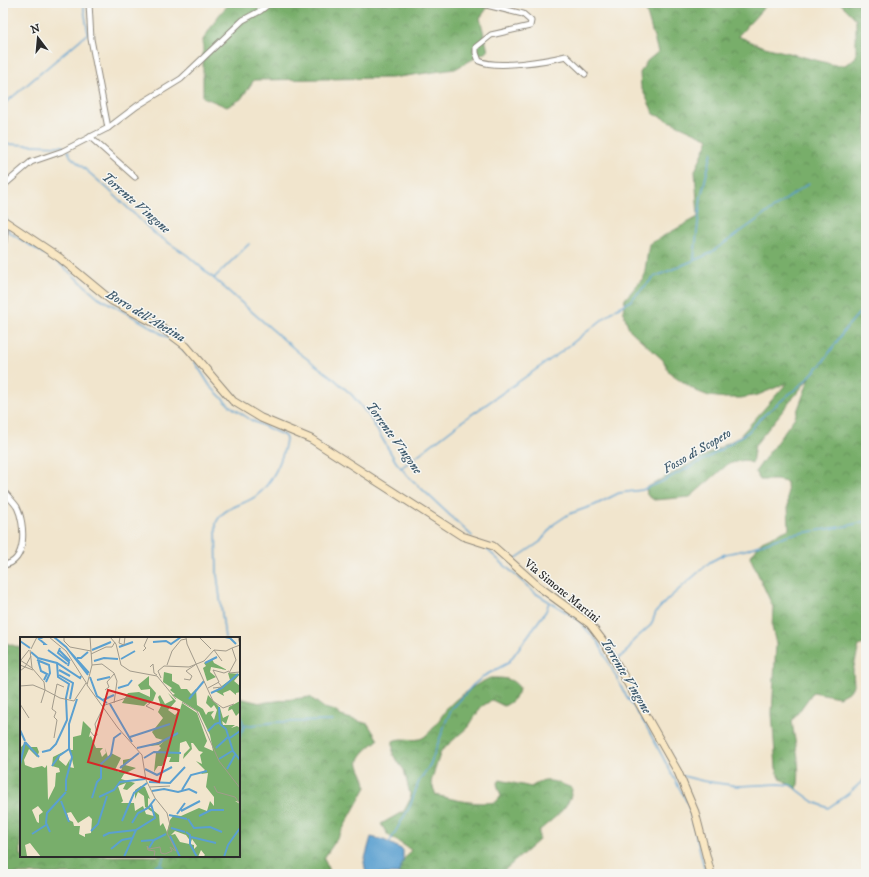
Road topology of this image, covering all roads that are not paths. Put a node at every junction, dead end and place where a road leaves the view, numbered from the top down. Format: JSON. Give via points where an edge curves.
{"nodes":[{"id":1,"x":89,"y":3,"type":"edge"},
{"id":2,"x":270,"y":3,"type":"edge"},
{"id":3,"x":478,"y":3,"type":"edge"},
{"id":4,"x":585,"y":74,"type":"dead end"},
{"id":5,"x":108,"y":128,"type":"junction"},
{"id":6,"x":90,"y":137,"type":"junction"},
{"id":7,"x":135,"y":177,"type":"dead end"},
{"id":8,"x":3,"y":186,"type":"edge"},
{"id":9,"x":5,"y":222,"type":"edge"},
{"id":10,"x":3,"y":248,"type":"edge"},
{"id":11,"x":3,"y":490,"type":"edge"},
{"id":12,"x":3,"y":565,"type":"edge"},
{"id":13,"x":711,"y":874,"type":"edge"}],
"edges":[{"from":1,"to":5,"type":"street","via":[[91,39]]},
{"from":2,"to":5,"type":"street","via":[[243,20],[181,79],[137,106]]},
{"from":3,"to":4,"type":"street","via":[[523,14],[532,21],[530,26],[491,36],[483,41],[476,47],[479,62],[493,65],[547,61],[566,56]]},
{"from":5,"to":6,"type":"street"},
{"from":6,"to":7,"type":"street"},
{"from":6,"to":8,"type":"street","via":[[63,151],[31,162]]},
{"from":9,"to":10,"type":"street"},
{"from":9,"to":13,"type":"street","name":"Via Simone Martini","via":[[60,258],[112,301],[158,325],[186,346],[233,401],[261,418],[311,439],[462,536],[493,546],[538,586],[590,624],[606,645],[679,776],[695,812]]},
{"from":11,"to":12,"type":"street","via":[[17,508],[24,536],[22,549],[15,560]]}]}
